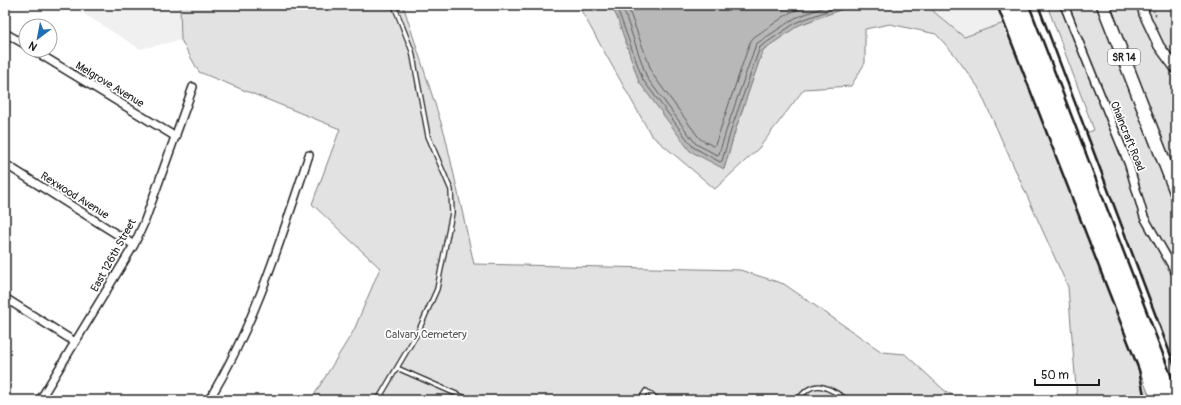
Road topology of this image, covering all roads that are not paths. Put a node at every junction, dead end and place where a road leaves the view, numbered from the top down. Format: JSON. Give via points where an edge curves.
{"nodes":[{"id":1,"x":394,"y":5,"type":"edge"},
{"id":2,"x":1064,"y":5,"type":"edge"},
{"id":3,"x":1103,"y":5,"type":"edge"},
{"id":4,"x":1142,"y":5,"type":"edge"},
{"id":5,"x":5,"y":33,"type":"edge"},
{"id":6,"x":18,"y":40,"type":"edge"},
{"id":7,"x":47,"y":58,"type":"edge"},
{"id":8,"x":1176,"y":69,"type":"edge"},
{"id":9,"x":192,"y":87,"type":"dead end"},
{"id":10,"x":176,"y":137,"type":"junction"},
{"id":11,"x":309,"y":155,"type":"dead end"},
{"id":12,"x":5,"y":164,"type":"edge"},
{"id":13,"x":1176,"y":192,"type":"edge"},
{"id":14,"x":134,"y":245,"type":"junction"},
{"id":15,"x":1176,"y":273,"type":"edge"},
{"id":16,"x":5,"y":298,"type":"edge"},
{"id":17,"x":75,"y":342,"type":"junction"},
{"id":18,"x":397,"y":368,"type":"junction"},
{"id":19,"x":40,"y":400,"type":"edge"},
{"id":20,"x":209,"y":400,"type":"edge"},
{"id":21,"x":378,"y":400,"type":"edge"},
{"id":22,"x":470,"y":400,"type":"edge"},
{"id":23,"x":640,"y":400,"type":"edge"},
{"id":24,"x":658,"y":400,"type":"edge"},
{"id":25,"x":798,"y":400,"type":"edge"},
{"id":26,"x":848,"y":400,"type":"edge"}],
"edges":[{"from":1,"to":18,"type":"lane","via":[[412,51],[428,136],[451,190],[452,213],[437,289],[418,332]]},
{"from":2,"to":15,"type":"street","name":"Chaincraft Road","via":[[1129,165],[1144,217]]},
{"from":3,"to":13,"type":"main road","number":"SR 14"},
{"from":4,"to":8,"type":"street","via":[[1159,46]]},
{"from":5,"to":6,"type":"street"},
{"from":7,"to":10,"type":"street","name":"Melgrove Avenue"},
{"from":9,"to":10,"type":"street","name":"East 126th Street"},
{"from":10,"to":14,"type":"street","name":"East 126th Street"},
{"from":11,"to":20,"type":"street","via":[[264,287]]},
{"from":12,"to":14,"type":"street","name":"Rexwood Avenue"},
{"from":14,"to":17,"type":"street","name":"East 126th Street"},
{"from":16,"to":17,"type":"street"},
{"from":17,"to":19,"type":"street","name":"East 126th Street"},
{"from":18,"to":21,"type":"lane"},
{"from":18,"to":22,"type":"lane"},
{"from":23,"to":24,"type":"lane","via":[[646,391]]},
{"from":25,"to":26,"type":"lane","via":[[802,393],[817,385]]}]}
